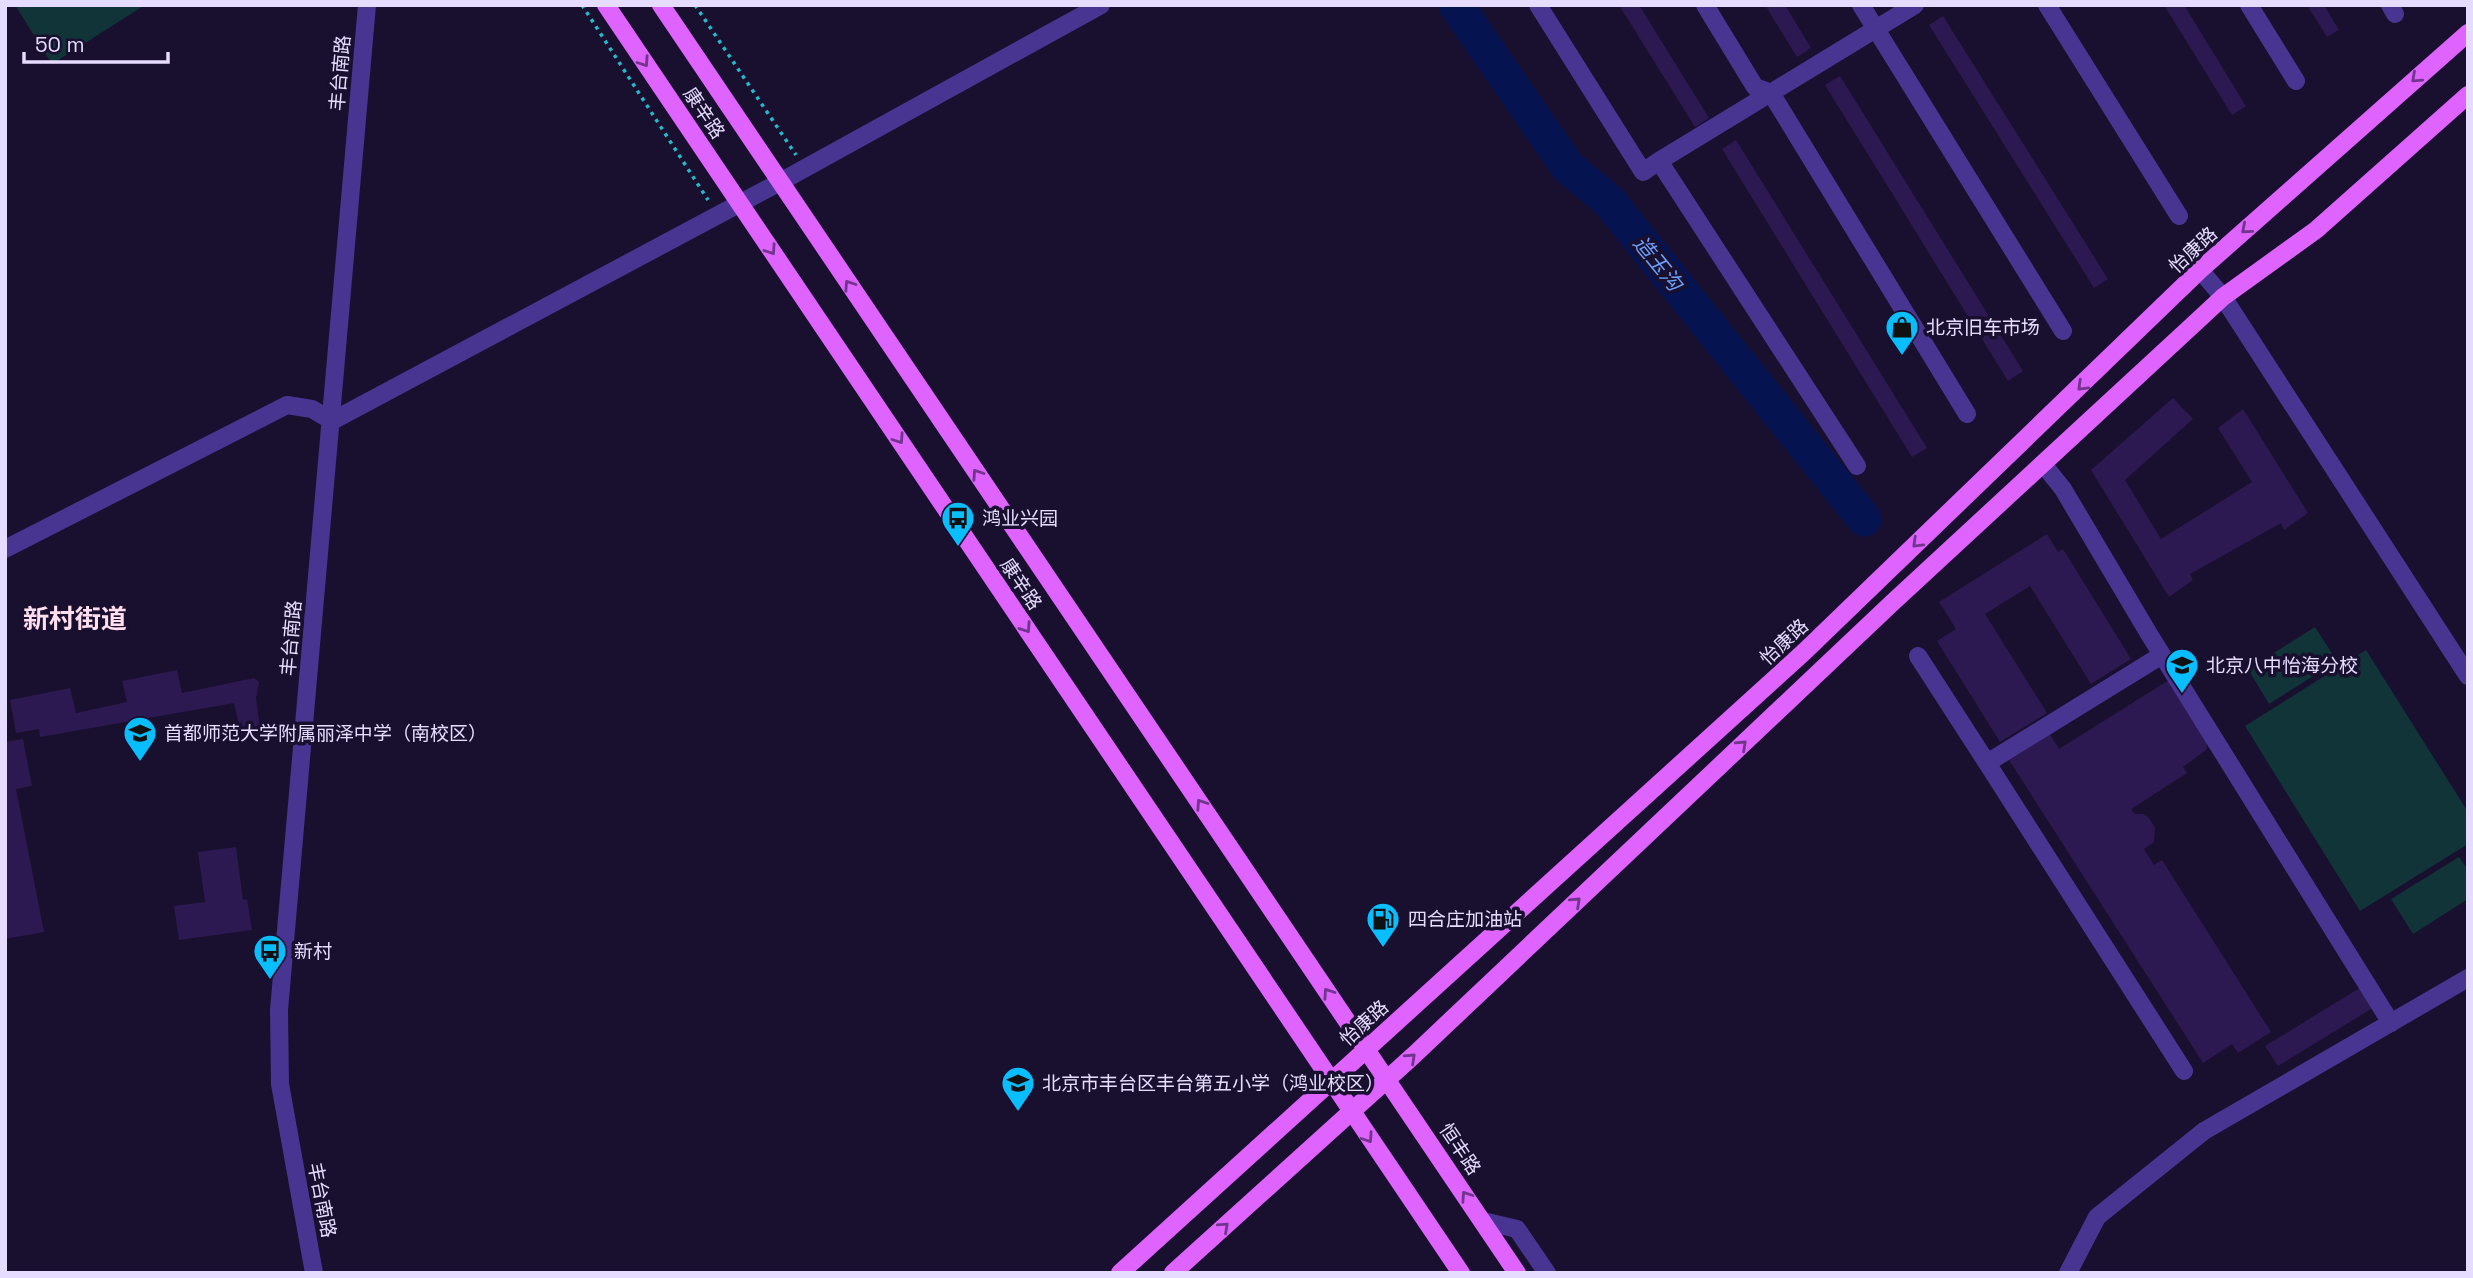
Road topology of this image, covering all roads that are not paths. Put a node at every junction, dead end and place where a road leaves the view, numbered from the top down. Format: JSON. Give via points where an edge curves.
{"nodes":[{"id":1,"x":367,"y":5,"type":"edge"},
{"id":2,"x":606,"y":5,"type":"edge"},
{"id":3,"x":661,"y":5,"type":"edge"},
{"id":4,"x":1101,"y":5,"type":"edge"},
{"id":5,"x":1705,"y":5,"type":"edge"},
{"id":6,"x":1861,"y":5,"type":"edge"},
{"id":7,"x":1915,"y":5,"type":"edge"},
{"id":8,"x":2047,"y":5,"type":"edge"},
{"id":9,"x":2249,"y":5,"type":"edge"},
{"id":10,"x":1539,"y":6,"type":"edge"},
{"id":11,"x":1876,"y":29,"type":"junction"},
{"id":12,"x":2468,"y":33,"type":"edge"},
{"id":13,"x":2296,"y":81,"type":"dead end"},
{"id":14,"x":1771,"y":93,"type":"junction"},
{"id":15,"x":2468,"y":95,"type":"edge"},
{"id":16,"x":1659,"y":161,"type":"junction"},
{"id":17,"x":780,"y":182,"type":"junction"},
{"id":18,"x":740,"y":203,"type":"junction"},
{"id":19,"x":2179,"y":216,"type":"dead end"},
{"id":20,"x":2200,"y":270,"type":"junction"},
{"id":21,"x":2223,"y":297,"type":"junction"},
{"id":22,"x":2063,"y":331,"type":"dead end"},
{"id":23,"x":1967,"y":414,"type":"dead end"},
{"id":24,"x":332,"y":421,"type":"junction"},
{"id":25,"x":2042,"y":464,"type":"junction"},
{"id":26,"x":1857,"y":466,"type":"dead end"},
{"id":27,"x":7,"y":547,"type":"edge"},
{"id":28,"x":2162,"y":655,"type":"junction"},
{"id":29,"x":1918,"y":656,"type":"dead end"},
{"id":30,"x":2468,"y":676,"type":"edge"},
{"id":31,"x":1987,"y":763,"type":"junction"},
{"id":32,"x":2468,"y":978,"type":"edge"},
{"id":33,"x":2391,"y":1023,"type":"junction"},
{"id":34,"x":1367,"y":1049,"type":"junction"},
{"id":35,"x":2185,"y":1071,"type":"dead end"},
{"id":36,"x":1388,"y":1079,"type":"junction"},
{"id":37,"x":1330,"y":1082,"type":"junction"},
{"id":38,"x":1350,"y":1112,"type":"junction"},
{"id":39,"x":1483,"y":1222,"type":"junction"},
{"id":40,"x":1435,"y":1234,"type":"junction"},
{"id":41,"x":314,"y":1273,"type":"edge"},
{"id":42,"x":1120,"y":1273,"type":"edge"},
{"id":43,"x":1173,"y":1273,"type":"edge"},
{"id":44,"x":1452,"y":1273,"type":"edge"},
{"id":45,"x":1461,"y":1273,"type":"edge"},
{"id":46,"x":1517,"y":1273,"type":"edge"},
{"id":47,"x":1547,"y":1273,"type":"edge"},
{"id":48,"x":2068,"y":1273,"type":"edge"}],
"edges":[{"from":1,"to":24,"type":"street","name":"丰台南路"},
{"from":2,"to":18,"type":"main road","name":"康辛路","one_way":true},
{"from":3,"to":17,"type":"main road","name":"康辛路"},
{"from":4,"to":17,"type":"street"},
{"from":5,"to":14,"type":"street","via":[[1755,87]]},
{"from":6,"to":11,"type":"street"},
{"from":7,"to":11,"type":"street"},
{"from":8,"to":19,"type":"street"},
{"from":9,"to":13,"type":"street"},
{"from":10,"to":16,"type":"street","via":[[1643,172]]},
{"from":11,"to":14,"type":"street"},
{"from":11,"to":22,"type":"street"},
{"from":12,"to":20,"type":"main road","name":"怡康路","one_way":true},
{"from":14,"to":16,"type":"street"},
{"from":14,"to":23,"type":"street"},
{"from":15,"to":21,"type":"main road","via":[[2316,230]]},
{"from":16,"to":26,"type":"street"},
{"from":17,"to":18,"type":"street"},
{"from":34,"to":17,"type":"main road","name":"康辛路","one_way":true},
{"from":18,"to":24,"type":"street"},
{"from":18,"to":37,"type":"main road","name":"康辛路","one_way":true},
{"from":20,"to":21,"type":"street"},
{"from":20,"to":34,"type":"main road","name":"怡康路","one_way":true,"via":[[1804,652]]},
{"from":21,"to":25,"type":"main road"},
{"from":21,"to":30,"type":"street"},
{"from":24,"to":27,"type":"street","via":[[312,410],[287,405]]},
{"from":24,"to":41,"type":"street","name":"丰台南路","via":[[279,1010],[280,1084]]},
{"from":25,"to":28,"type":"street","via":[[2063,489]]},
{"from":36,"to":25,"type":"main road","one_way":true},
{"from":28,"to":31,"type":"street"},
{"from":28,"to":33,"type":"street"},
{"from":29,"to":31,"type":"street"},
{"from":31,"to":35,"type":"street"},
{"from":32,"to":33,"type":"street"},
{"from":33,"to":48,"type":"street","via":[[2204,1130],[2097,1217]]},
{"from":34,"to":36,"type":"main road","name":"恒丰路"},
{"from":34,"to":37,"type":"main road","name":"怡康路"},
{"from":36,"to":38,"type":"main road"},
{"from":39,"to":36,"type":"main road","name":"恒丰路","one_way":true},
{"from":37,"to":38,"type":"main road"},
{"from":37,"to":42,"type":"main road","name":"怡康路"},
{"from":38,"to":40,"type":"main road","one_way":true},
{"from":43,"to":38,"type":"main road","one_way":true},
{"from":39,"to":46,"type":"main road","name":"恒丰路"},
{"from":39,"to":47,"type":"street","via":[[1517,1229]]},
{"from":40,"to":44,"type":"street"},
{"from":40,"to":45,"type":"main road"}]}
